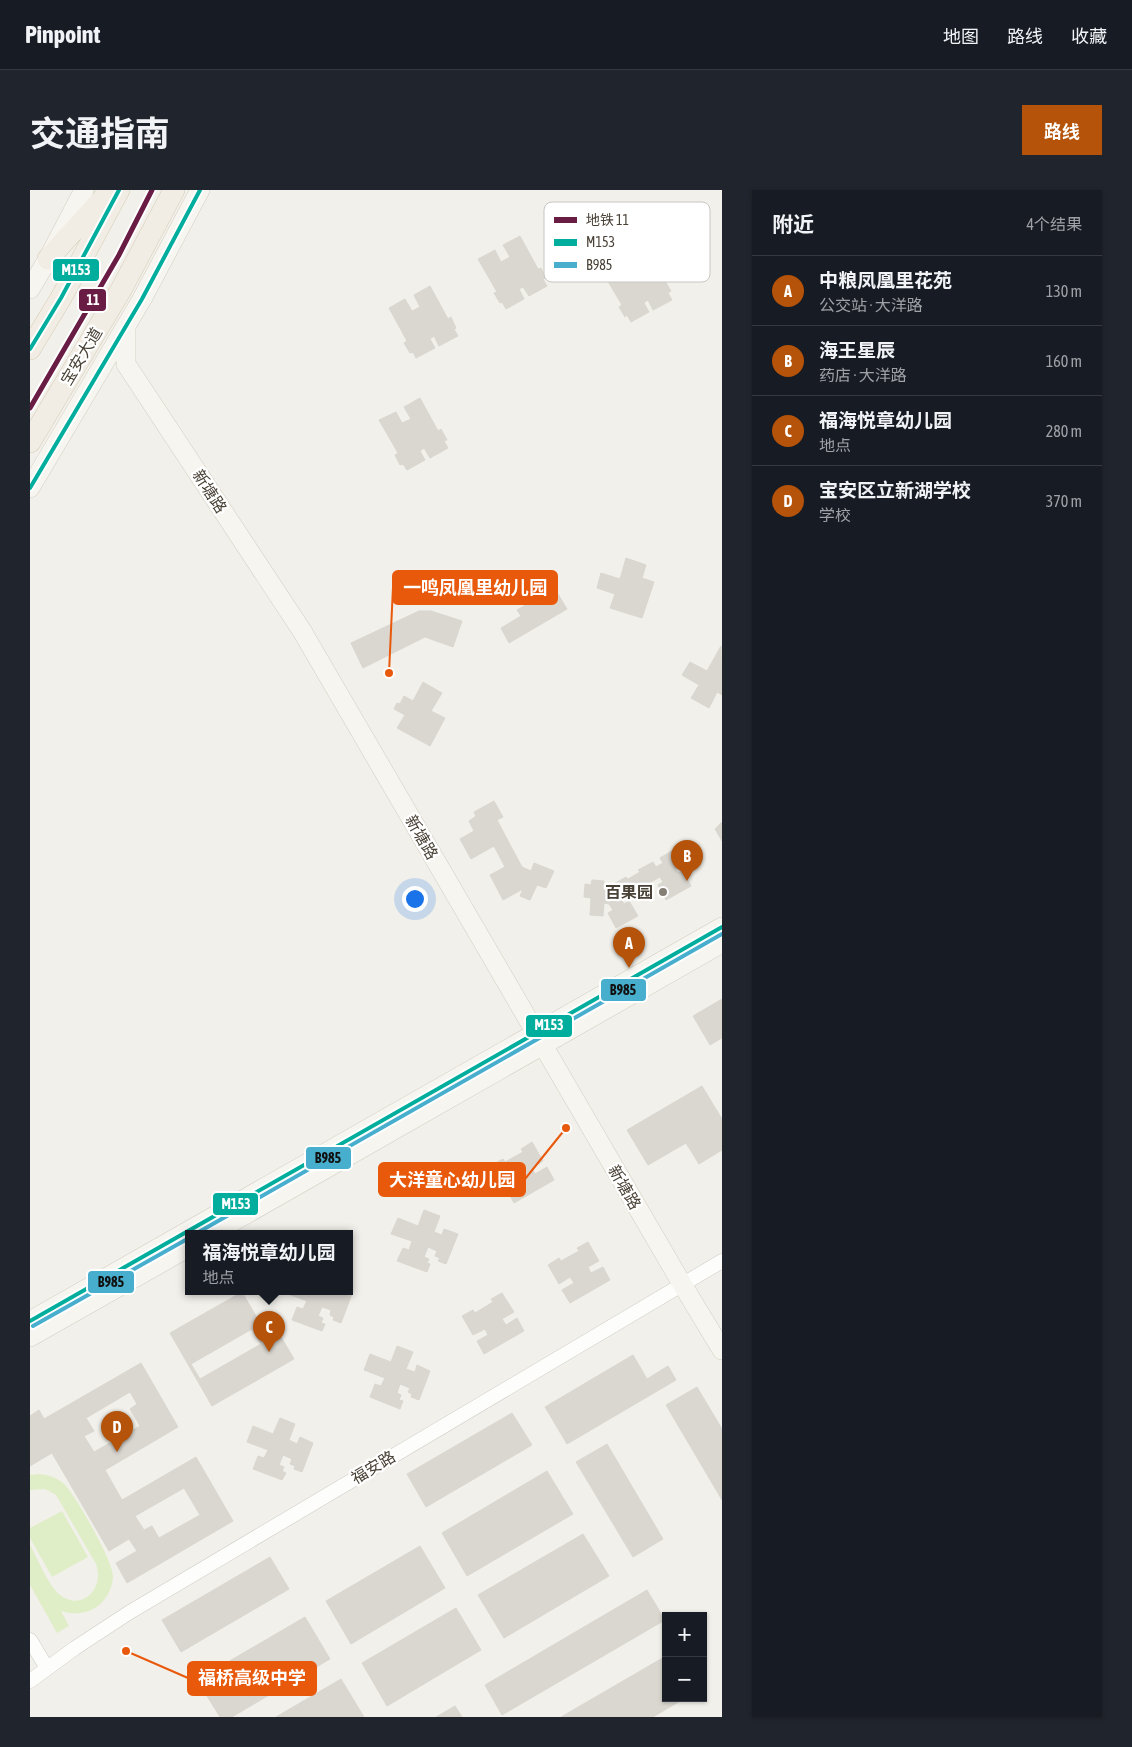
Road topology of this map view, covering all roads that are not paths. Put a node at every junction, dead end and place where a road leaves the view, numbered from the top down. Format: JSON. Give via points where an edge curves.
{"nodes":[{"id":1,"x":84,"y":190,"type":"edge"},
{"id":2,"x":111,"y":190,"type":"edge"},
{"id":3,"x":118,"y":190,"type":"edge"},
{"id":4,"x":174,"y":190,"type":"edge"},
{"id":5,"x":200,"y":190,"type":"edge"},
{"id":6,"x":48,"y":259,"type":"junction"},
{"id":7,"x":30,"y":289,"type":"edge"},
{"id":8,"x":126,"y":327,"type":"junction"},
{"id":9,"x":30,"y":349,"type":"edge"},
{"id":10,"x":30,"y":442,"type":"edge"},
{"id":11,"x":30,"y":488,"type":"edge"},
{"id":12,"x":722,"y":927,"type":"edge"},
{"id":13,"x":722,"y":943,"type":"edge"},
{"id":14,"x":539,"y":1039,"type":"junction"},
{"id":15,"x":194,"y":1230,"type":"edge"},
{"id":16,"x":218,"y":1230,"type":"edge"},
{"id":17,"x":185,"y":1235,"type":"edge"},
{"id":18,"x":185,"y":1249,"type":"edge"},
{"id":19,"x":722,"y":1261,"type":"edge"},
{"id":20,"x":682,"y":1284,"type":"junction"},
{"id":21,"x":30,"y":1321,"type":"edge"},
{"id":22,"x":30,"y":1337,"type":"edge"},
{"id":23,"x":722,"y":1350,"type":"edge"},
{"id":24,"x":30,"y":1640,"type":"edge"},
{"id":25,"x":47,"y":1668,"type":"junction"},
{"id":26,"x":30,"y":1681,"type":"edge"}],
"edges":[{"from":1,"to":6,"type":"street"},
{"from":2,"to":6,"type":"main road"},
{"from":3,"to":9,"type":"main road"},
{"from":4,"to":10,"type":"main road","name":"宝安大道","via":[[122,288]]},
{"from":5,"to":8,"type":"street"},
{"from":6,"to":7,"type":"street"},
{"from":8,"to":11,"type":"street"},
{"from":8,"to":14,"type":"street","name":"新塘路","via":[[126,364],[302,631]]},
{"from":12,"to":14,"type":"street"},
{"from":13,"to":14,"type":"street"},
{"from":14,"to":15,"type":"street"},
{"from":14,"to":16,"type":"street"},
{"from":14,"to":20,"type":"street","name":"新塘路"},
{"from":17,"to":21,"type":"street"},
{"from":18,"to":22,"type":"street"},
{"from":19,"to":20,"type":"street","name":"福安路"},
{"from":20,"to":23,"type":"street","name":"新塘路"},
{"from":20,"to":25,"type":"street","name":"福安路","via":[[138,1607]]},
{"from":24,"to":25,"type":"street"},
{"from":25,"to":26,"type":"street","name":"福安路"}]}
